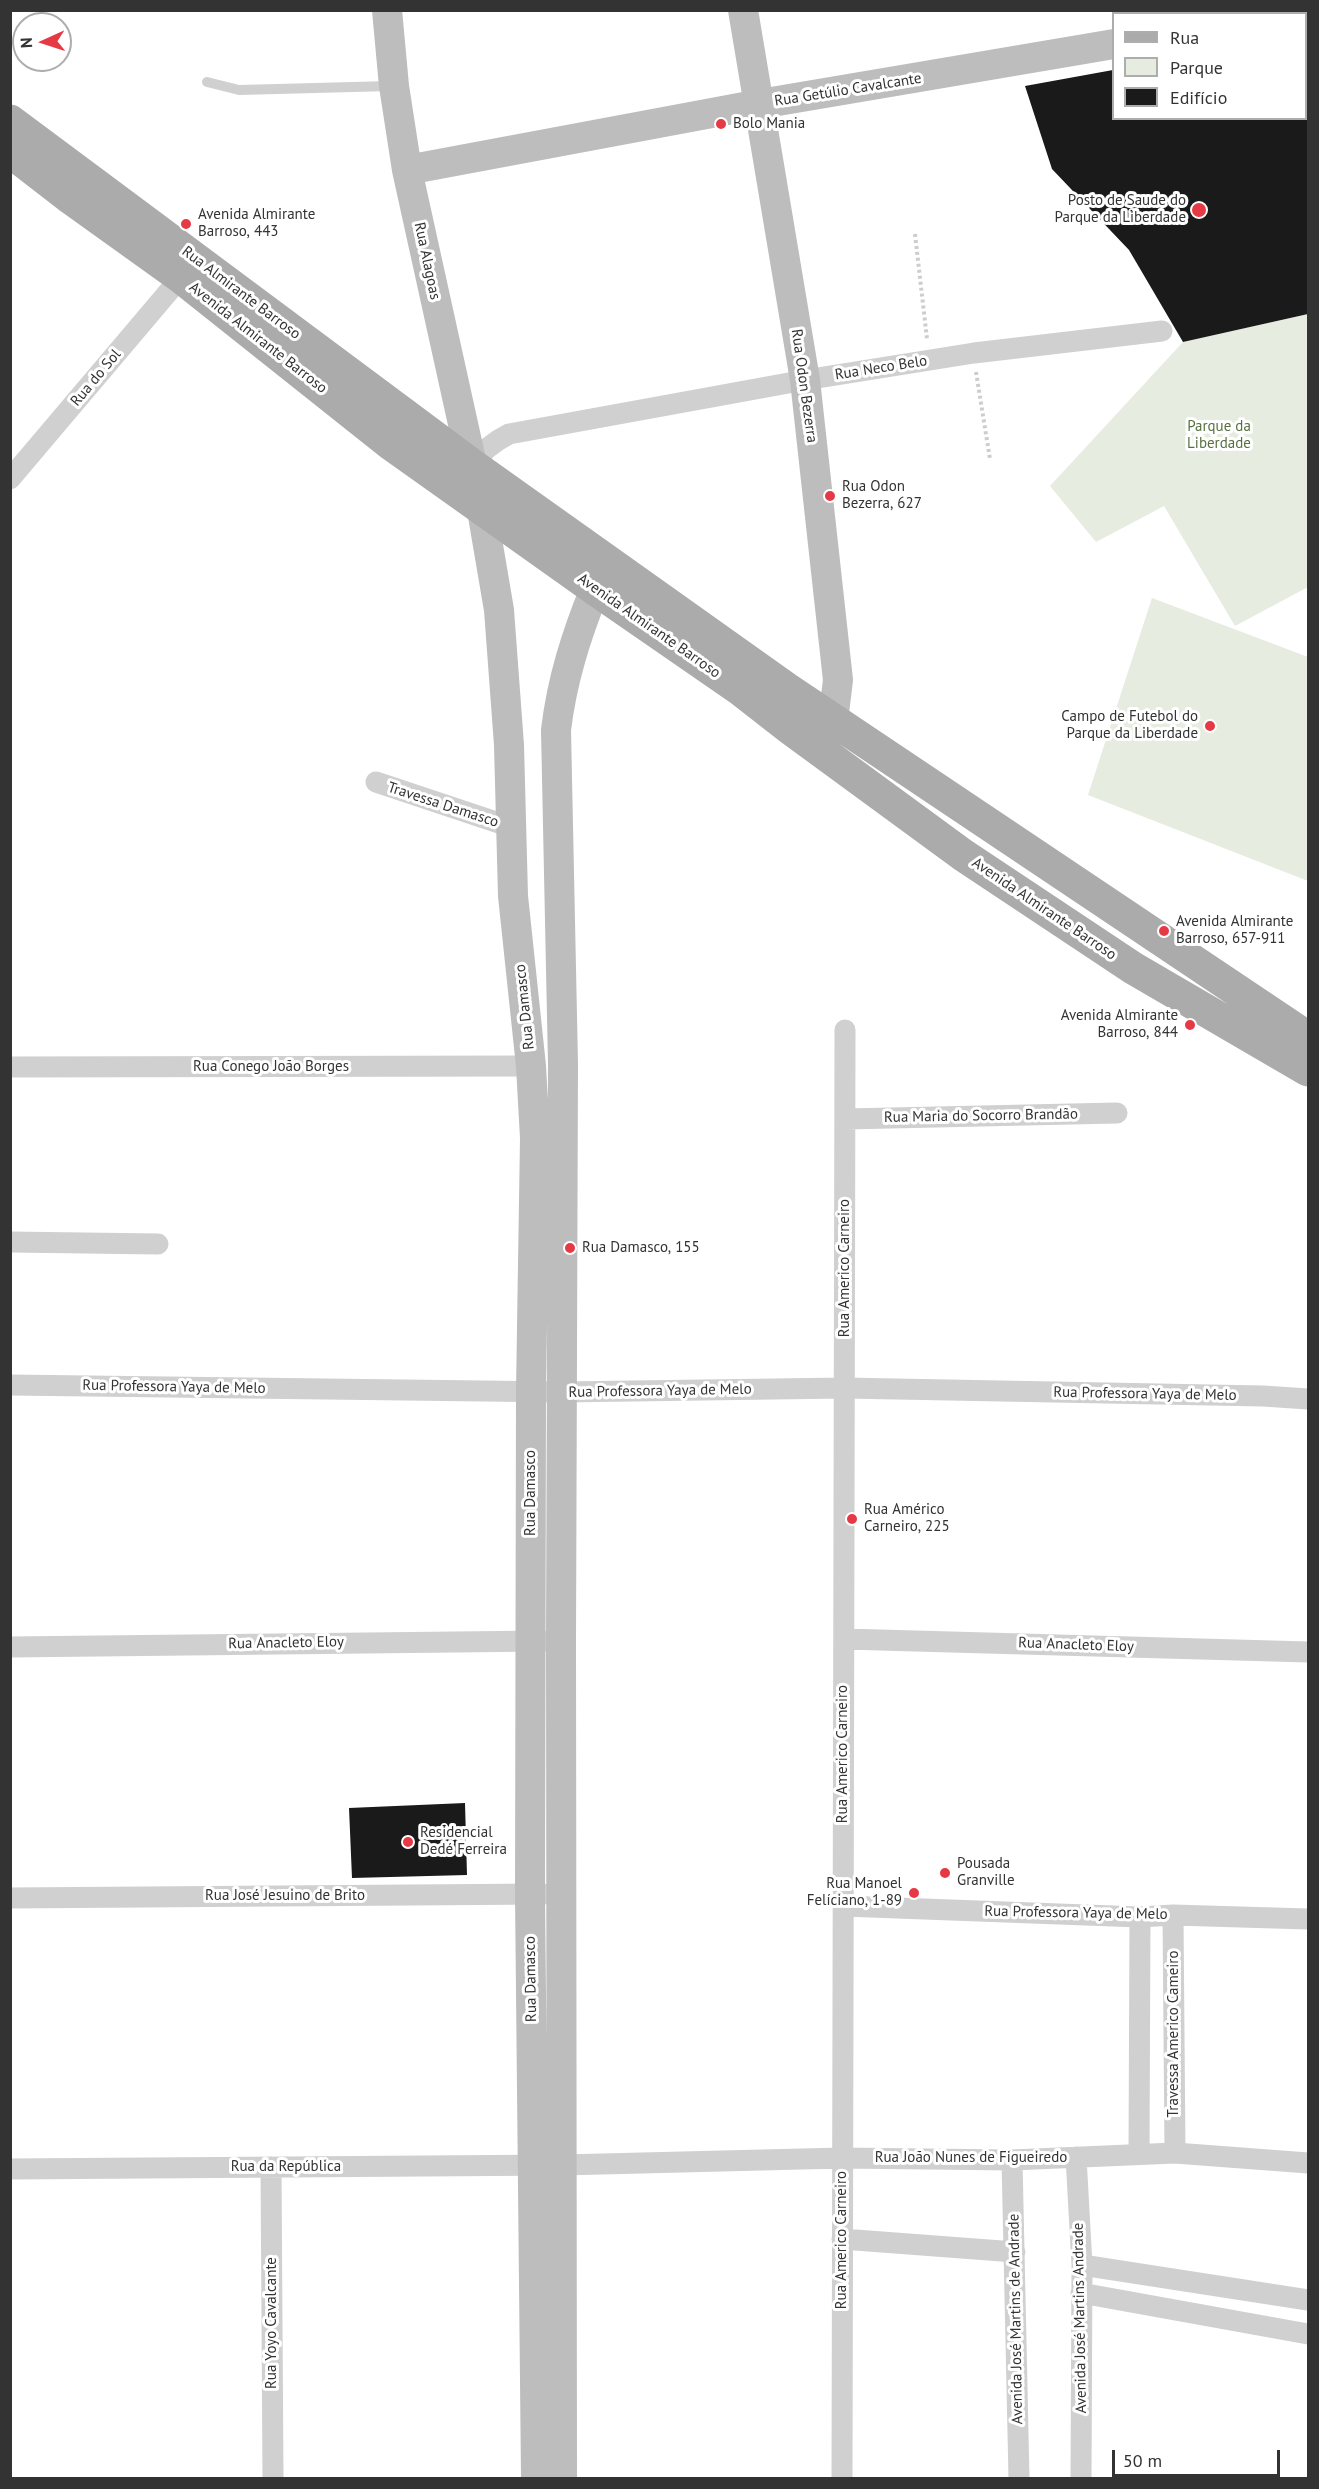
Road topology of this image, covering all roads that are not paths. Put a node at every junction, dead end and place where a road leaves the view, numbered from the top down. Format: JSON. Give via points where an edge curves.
{"nodes":[{"id":1,"x":387,"y":10,"type":"edge"},
{"id":2,"x":743,"y":10,"type":"edge"},
{"id":3,"x":1112,"y":44,"type":"edge"},
{"id":4,"x":207,"y":82,"type":"dead end"},
{"id":5,"x":394,"y":86,"type":"junction"},
{"id":6,"x":760,"y":104,"type":"junction"},
{"id":7,"x":11,"y":145,"type":"edge"},
{"id":8,"x":407,"y":170,"type":"junction"},
{"id":9,"x":181,"y":277,"type":"junction"},
{"id":10,"x":1162,"y":331,"type":"dead end"},
{"id":11,"x":805,"y":380,"type":"junction"},
{"id":12,"x":472,"y":465,"type":"junction"},
{"id":13,"x":10,"y":479,"type":"edge"},
{"id":14,"x":482,"y":510,"type":"junction"},
{"id":15,"x":594,"y":589,"type":"junction"},
{"id":16,"x":832,"y":721,"type":"junction"},
{"id":17,"x":791,"y":729,"type":"junction"},
{"id":18,"x":376,"y":782,"type":"dead end"},
{"id":19,"x":511,"y":827,"type":"junction"},
{"id":20,"x":845,"y":1030,"type":"dead end"},
{"id":21,"x":1308,"y":1038,"type":"edge"},
{"id":22,"x":531,"y":1066,"type":"junction"},
{"id":23,"x":10,"y":1067,"type":"edge"},
{"id":24,"x":1308,"y":1070,"type":"edge"},
{"id":25,"x":1117,"y":1113,"type":"dead end"},
{"id":26,"x":845,"y":1119,"type":"junction"},
{"id":27,"x":10,"y":1242,"type":"edge"},
{"id":28,"x":158,"y":1244,"type":"dead end"},
{"id":29,"x":10,"y":1385,"type":"edge"},
{"id":30,"x":844,"y":1388,"type":"junction"},
{"id":31,"x":531,"y":1391,"type":"junction"},
{"id":32,"x":562,"y":1392,"type":"junction"},
{"id":33,"x":1308,"y":1399,"type":"edge"},
{"id":34,"x":844,"y":1639,"type":"junction"},
{"id":35,"x":531,"y":1640,"type":"junction"},
{"id":36,"x":561,"y":1641,"type":"junction"},
{"id":37,"x":10,"y":1647,"type":"edge"},
{"id":38,"x":1308,"y":1652,"type":"edge"},
{"id":39,"x":530,"y":1894,"type":"junction"},
{"id":40,"x":560,"y":1894,"type":"junction"},
{"id":41,"x":10,"y":1898,"type":"edge"},
{"id":42,"x":843,"y":1906,"type":"junction"},
{"id":43,"x":1173,"y":1915,"type":"junction"},
{"id":44,"x":1140,"y":1917,"type":"junction"},
{"id":45,"x":1308,"y":1919,"type":"edge"},
{"id":46,"x":1174,"y":2153,"type":"junction"},
{"id":47,"x":1139,"y":2154,"type":"junction"},
{"id":48,"x":1076,"y":2157,"type":"junction"},
{"id":49,"x":842,"y":2158,"type":"junction"},
{"id":50,"x":1012,"y":2160,"type":"junction"},
{"id":51,"x":1308,"y":2163,"type":"edge"},
{"id":52,"x":547,"y":2165,"type":"junction"},
{"id":53,"x":271,"y":2167,"type":"junction"},
{"id":54,"x":10,"y":2169,"type":"edge"},
{"id":55,"x":842,"y":2238,"type":"junction"},
{"id":56,"x":1015,"y":2252,"type":"junction"},
{"id":57,"x":1082,"y":2265,"type":"junction"},
{"id":58,"x":1081,"y":2293,"type":"junction"},
{"id":59,"x":1308,"y":2300,"type":"edge"},
{"id":60,"x":1308,"y":2334,"type":"edge"},
{"id":61,"x":273,"y":2478,"type":"edge"},
{"id":62,"x":536,"y":2478,"type":"edge"},
{"id":63,"x":562,"y":2478,"type":"edge"},
{"id":64,"x":842,"y":2478,"type":"edge"},
{"id":65,"x":1019,"y":2478,"type":"edge"},
{"id":66,"x":1081,"y":2478,"type":"edge"}],
"edges":[{"from":1,"to":5,"type":"street","name":"Rua Alagoas"},
{"from":2,"to":6,"type":"street","name":"Rua Odon Bezerra"},
{"from":3,"to":6,"type":"street","name":"Rua Getúlio Cavalcante"},
{"from":4,"to":5,"type":"lane","via":[[239,90]]},
{"from":5,"to":8,"type":"street","name":"Rua Alagoas"},
{"from":6,"to":8,"type":"street","name":"Rua Getúlio Cavalcante"},
{"from":6,"to":11,"type":"street","name":"Rua Odon Bezerra"},
{"from":7,"to":9,"type":"main road","name":"Avenida Almirante Barroso","via":[[68,196]]},
{"from":7,"to":12,"type":"main road","name":"Rua Almirante Barroso"},
{"from":8,"to":12,"type":"street","name":"Rua Alagoas"},
{"from":9,"to":13,"type":"street","name":"Rua do Sol"},
{"from":9,"to":14,"type":"main road","name":"Avenida Almirante Barroso","via":[[391,444]]},
{"from":10,"to":11,"type":"street","name":"Rua Neco Belo"},
{"from":11,"to":12,"type":"street","name":"Rua Neco Belo","via":[[509,434],[494,441]]},
{"from":11,"to":16,"type":"street","name":"Rua Odon Bezerra","via":[[838,680]]},
{"from":12,"to":14,"type":"street","name":"Rua Alagoas"},
{"from":12,"to":16,"type":"main road","name":"Rua Almirante Barroso"},
{"from":14,"to":15,"type":"main road","name":"Avenida Almirante Barroso"},
{"from":14,"to":19,"type":"street","name":"Rua Damasco","via":[[499,610]]},
{"from":15,"to":17,"type":"main road","name":"Avenida Almirante Barroso"},
{"from":15,"to":32,"type":"street","name":"Rua Damasco","via":[[573,645],[556,730],[563,1064]]},
{"from":16,"to":17,"type":"street"},
{"from":16,"to":21,"type":"main road"},
{"from":17,"to":24,"type":"main road","name":"Avenida Almirante Barroso","via":[[963,855],[1132,968]]},
{"from":18,"to":19,"type":"street","name":"Travessa Damasco"},
{"from":19,"to":22,"type":"street","name":"Rua Damasco","via":[[513,896]]},
{"from":20,"to":26,"type":"street","name":"Rua Americo Carneiro"},
{"from":22,"to":23,"type":"street","name":"Rua Conego João Borges"},
{"from":22,"to":31,"type":"street","name":"Rua Damasco","via":[[535,1138]]},
{"from":25,"to":26,"type":"street","name":"Rua Maria do Socorro Brandão"},
{"from":26,"to":30,"type":"street","name":"Rua Americo Carneiro"},
{"from":27,"to":28,"type":"street"},
{"from":29,"to":31,"type":"street","name":"Rua Professora Yaya de Melo"},
{"from":30,"to":32,"type":"street","name":"Rua Professora Yaya de Melo"},
{"from":30,"to":33,"type":"street","name":"Rua Professora Yaya de Melo"},
{"from":30,"to":34,"type":"street","name":"Rua Americo Carneiro"},
{"from":31,"to":32,"type":"street","name":"Rua Professora Yaya de Melo"},
{"from":31,"to":35,"type":"street","name":"Rua Damasco"},
{"from":32,"to":36,"type":"street","name":"Rua Damasco"},
{"from":34,"to":38,"type":"street","name":"Rua Anacleto Eloy"},
{"from":34,"to":42,"type":"street","name":"Rua Americo Carneiro"},
{"from":35,"to":36,"type":"street","name":"Rua Anacleto Eloy"},
{"from":35,"to":37,"type":"street","name":"Rua Anacleto Eloy"},
{"from":35,"to":39,"type":"street","name":"Rua Damasco"},
{"from":36,"to":40,"type":"street","name":"Rua Damasco"},
{"from":39,"to":40,"type":"street","name":"Rua José Jesuino de Brito"},
{"from":39,"to":41,"type":"street","name":"Rua José Jesuino de Brito"},
{"from":39,"to":52,"type":"street","name":"Rua Damasco"},
{"from":40,"to":52,"type":"street","name":"Rua Damasco"},
{"from":42,"to":44,"type":"street","name":"Rua Professora Yaya de Melo"},
{"from":42,"to":49,"type":"street","name":"Rua Americo Carneiro"},
{"from":43,"to":44,"type":"street","name":"Rua Professora Yaya de Melo"},
{"from":43,"to":45,"type":"street","name":"Rua Professora Yaya de Melo"},
{"from":43,"to":46,"type":"street","name":"Travessa Americo Cameiro"},
{"from":44,"to":47,"type":"street"},
{"from":46,"to":47,"type":"street","name":"Rua João Nunes de Figueiredo"},
{"from":46,"to":51,"type":"street","name":"Rua João Nunes de Figueiredo"},
{"from":47,"to":48,"type":"street","name":"Rua João Nunes de Figueiredo"},
{"from":48,"to":50,"type":"street","name":"Rua João Nunes de Figueiredo"},
{"from":48,"to":57,"type":"street","name":"Avenida José Martins Andrade"},
{"from":49,"to":50,"type":"street","name":"Rua João Nunes de Figueiredo"},
{"from":49,"to":52,"type":"street","name":"Rua João Nunes de Figueiredo"},
{"from":49,"to":55,"type":"street","name":"Rua Americo Carneiro"},
{"from":50,"to":56,"type":"street","name":"Avenida José Martins de Andrade"},
{"from":52,"to":53,"type":"street","name":"Rua da República"},
{"from":52,"to":62,"type":"street","name":"Rua Damasco"},
{"from":52,"to":63,"type":"street","name":"Rua Damasco"},
{"from":53,"to":54,"type":"street","name":"Rua da República"},
{"from":53,"to":61,"type":"street","name":"Rua Yoyo Cavalcante"},
{"from":55,"to":56,"type":"street"},
{"from":55,"to":64,"type":"street","name":"Rua Americo Carneiro"},
{"from":56,"to":65,"type":"street","name":"Avenida José Martins de Andrade"},
{"from":57,"to":58,"type":"street","name":"Avenida José Martins Andrade"},
{"from":57,"to":59,"type":"street"},
{"from":58,"to":60,"type":"street"},
{"from":58,"to":66,"type":"street","name":"Avenida José Martins Andrade"}]}
